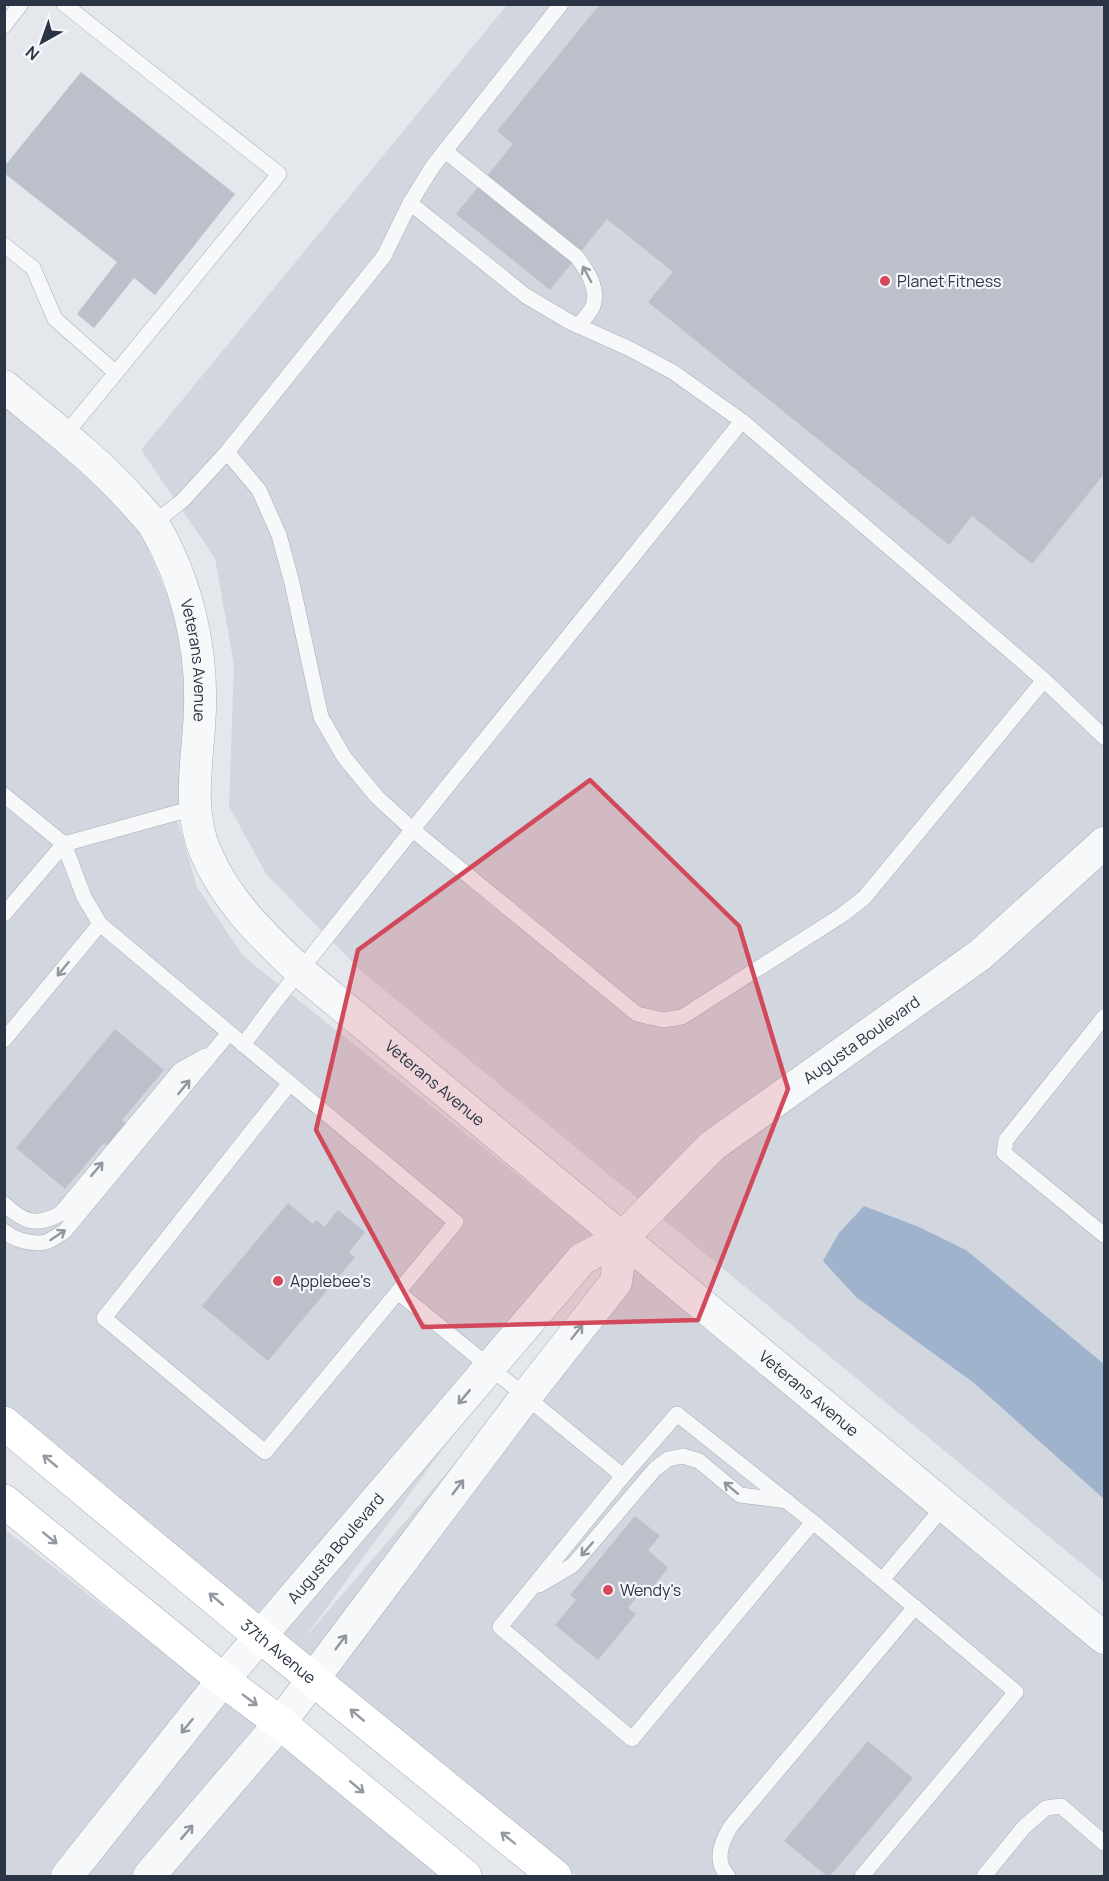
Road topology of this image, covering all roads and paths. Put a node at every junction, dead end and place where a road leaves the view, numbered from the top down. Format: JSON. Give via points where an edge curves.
{"nodes":[{"id":1,"x":21,"y":4,"type":"edge"},
{"id":2,"x":64,"y":4,"type":"edge"},
{"id":3,"x":561,"y":4,"type":"edge"},
{"id":4,"x":4,"y":26,"type":"edge"},
{"id":5,"x":445,"y":151,"type":"junction"},
{"id":6,"x":410,"y":203,"type":"junction"},
{"id":7,"x":4,"y":245,"type":"edge"},
{"id":8,"x":578,"y":326,"type":"junction"},
{"id":9,"x":116,"y":372,"type":"junction"},
{"id":10,"x":4,"y":386,"type":"edge"},
{"id":11,"x":742,"y":421,"type":"junction"},
{"id":12,"x":64,"y":436,"type":"junction"},
{"id":13,"x":227,"y":452,"type":"junction"},
{"id":14,"x":153,"y":524,"type":"junction"},
{"id":15,"x":1044,"y":680,"type":"junction"},
{"id":16,"x":1104,"y":737,"type":"edge"},
{"id":17,"x":4,"y":795,"type":"edge"},
{"id":18,"x":194,"y":808,"type":"junction"},
{"id":19,"x":413,"y":830,"type":"junction"},
{"id":20,"x":1104,"y":843,"type":"edge"},
{"id":21,"x":64,"y":844,"type":"junction"},
{"id":22,"x":4,"y":914,"type":"edge"},
{"id":23,"x":100,"y":924,"type":"junction"},
{"id":24,"x":300,"y":971,"type":"junction"},
{"id":25,"x":1104,"y":1017,"type":"edge"},
{"id":26,"x":229,"y":1033,"type":"junction"},
{"id":27,"x":4,"y":1040,"type":"edge"},
{"id":28,"x":243,"y":1045,"type":"junction"},
{"id":29,"x":213,"y":1051,"type":"junction"},
{"id":30,"x":290,"y":1083,"type":"junction"},
{"id":31,"x":4,"y":1204,"type":"edge"},
{"id":32,"x":4,"y":1231,"type":"edge"},
{"id":33,"x":1104,"y":1236,"type":"edge"},
{"id":34,"x":622,"y":1238,"type":"junction"},
{"id":35,"x":398,"y":1292,"type":"junction"},
{"id":36,"x":490,"y":1366,"type":"junction"},
{"id":37,"x":526,"y":1396,"type":"junction"},
{"id":38,"x":4,"y":1424,"type":"edge"},
{"id":39,"x":623,"y":1476,"type":"junction"},
{"id":40,"x":4,"y":1501,"type":"edge"},
{"id":41,"x":787,"y":1501,"type":"junction"},
{"id":42,"x":945,"y":1505,"type":"junction"},
{"id":43,"x":813,"y":1522,"type":"junction"},
{"id":44,"x":882,"y":1580,"type":"junction"},
{"id":45,"x":530,"y":1590,"type":"junction"},
{"id":46,"x":915,"y":1607,"type":"junction"},
{"id":47,"x":261,"y":1636,"type":"junction"},
{"id":48,"x":1104,"y":1638,"type":"edge"},
{"id":49,"x":313,"y":1679,"type":"junction"},
{"id":50,"x":223,"y":1680,"type":"junction"},
{"id":51,"x":280,"y":1723,"type":"junction"},
{"id":52,"x":1104,"y":1843,"type":"edge"},
{"id":53,"x":67,"y":1876,"type":"edge"},
{"id":54,"x":149,"y":1876,"type":"edge"},
{"id":55,"x":465,"y":1876,"type":"edge"},
{"id":56,"x":555,"y":1876,"type":"edge"},
{"id":57,"x":728,"y":1876,"type":"edge"},
{"id":58,"x":862,"y":1876,"type":"edge"},
{"id":59,"x":984,"y":1876,"type":"edge"}],
"edges":[{"from":1,"to":4,"type":"lane"},
{"from":2,"to":9,"type":"lane","via":[[279,174]]},
{"from":3,"to":5,"type":"lane"},
{"from":5,"to":6,"type":"lane"},
{"from":8,"to":5,"type":"lane","one_way":true,"via":[[592,308],[594,295],[590,277],[577,257]]},
{"from":6,"to":8,"type":"lane","via":[[526,296]]},
{"from":6,"to":13,"type":"lane","via":[[384,256]]},
{"from":7,"to":9,"type":"lane","via":[[33,268],[55,319]]},
{"from":8,"to":11,"type":"lane","via":[[673,372]]},
{"from":9,"to":12,"type":"lane"},
{"from":10,"to":12,"type":"street","name":"Veterans Avenue"},
{"from":11,"to":15,"type":"lane"},
{"from":11,"to":19,"type":"lane"},
{"from":12,"to":14,"type":"street","name":"Veterans Avenue","via":[[119,485]]},
{"from":13,"to":14,"type":"lane","via":[[183,500]]},
{"from":13,"to":19,"type":"lane","via":[[259,490],[279,535],[321,717],[344,757],[377,797]]},
{"from":14,"to":18,"type":"street","name":"Veterans Avenue","via":[[176,571],[199,662]]},
{"from":15,"to":16,"type":"lane"},
{"from":15,"to":19,"type":"lane","via":[[864,897],[682,1017],[663,1020],[637,1014]]},
{"from":17,"to":21,"type":"lane"},
{"from":18,"to":21,"type":"lane"},
{"from":18,"to":24,"type":"street","name":"Veterans Avenue","via":[[204,850],[224,889],[259,933]]},
{"from":19,"to":24,"type":"lane"},
{"from":20,"to":34,"type":"street","name":"Augusta Boulevard","via":[[980,955],[712,1146]]},
{"from":21,"to":22,"type":"lane"},
{"from":21,"to":23,"type":"lane","via":[[84,897]]},
{"from":23,"to":26,"type":"lane"},
{"from":23,"to":27,"type":"lane","one_way":true},
{"from":24,"to":28,"type":"lane"},
{"from":24,"to":34,"type":"street","name":"Veterans Avenue"},
{"from":25,"to":33,"type":"lane","via":[[1006,1140],[1004,1153]]},
{"from":26,"to":28,"type":"lane"},
{"from":26,"to":29,"type":"lane"},
{"from":28,"to":30,"type":"lane"},
{"from":31,"to":29,"type":"lane","one_way":true,"via":[[31,1221],[46,1222],[60,1214],[180,1070]]},
{"from":32,"to":29,"type":"lane","one_way":true,"via":[[28,1243],[47,1242],[64,1232]]},
{"from":30,"to":35,"type":"lane","via":[[456,1222]]},
{"from":30,"to":35,"type":"lane","via":[[104,1318],[265,1452]]},
{"from":34,"to":36,"type":"street","name":"Augusta Boulevard","via":[[582,1260]]},
{"from":37,"to":34,"type":"street","one_way":true,"via":[[616,1282]]},
{"from":34,"to":42,"type":"street","name":"Veterans Avenue"},
{"from":35,"to":36,"type":"lane"},
{"from":36,"to":37,"type":"lane"},
{"from":36,"to":47,"type":"street","name":"Augusta Boulevard","one_way":true},
{"from":37,"to":39,"type":"lane"},
{"from":49,"to":37,"type":"street","one_way":true},
{"from":47,"to":38,"type":"main road","name":"37th Avenue","one_way":true},
{"from":39,"to":41,"type":"lane","via":[[677,1414]]},
{"from":39,"to":45,"type":"lane"},
{"from":40,"to":50,"type":"main road","one_way":true},
{"from":41,"to":43,"type":"lane"},
{"from":41,"to":45,"type":"lane","one_way":true,"via":[[740,1495],[699,1461],[683,1456],[668,1459],[573,1565]]},
{"from":42,"to":44,"type":"lane"},
{"from":42,"to":48,"type":"street","name":"Veterans Avenue"},
{"from":43,"to":44,"type":"lane"},
{"from":43,"to":45,"type":"lane","via":[[632,1739],[500,1627]]},
{"from":44,"to":46,"type":"lane"},
{"from":46,"to":57,"type":"lane","via":[[731,1826],[721,1843],[720,1857]]},
{"from":46,"to":58,"type":"lane","via":[[1016,1692]]},
{"from":47,"to":49,"type":"main road","name":"37th Avenue"},
{"from":47,"to":50,"type":"street","name":"Augusta Boulevard"},
{"from":49,"to":51,"type":"street"},
{"from":56,"to":49,"type":"main road","name":"37th Avenue","one_way":true},
{"from":50,"to":51,"type":"main road","one_way":true},
{"from":50,"to":53,"type":"street","name":"Augusta Boulevard","one_way":true},
{"from":54,"to":51,"type":"street","one_way":true},
{"from":51,"to":55,"type":"main road","one_way":true},
{"from":52,"to":59,"type":"lane","via":[[1061,1806],[1046,1808],[1024,1827]]}]}
